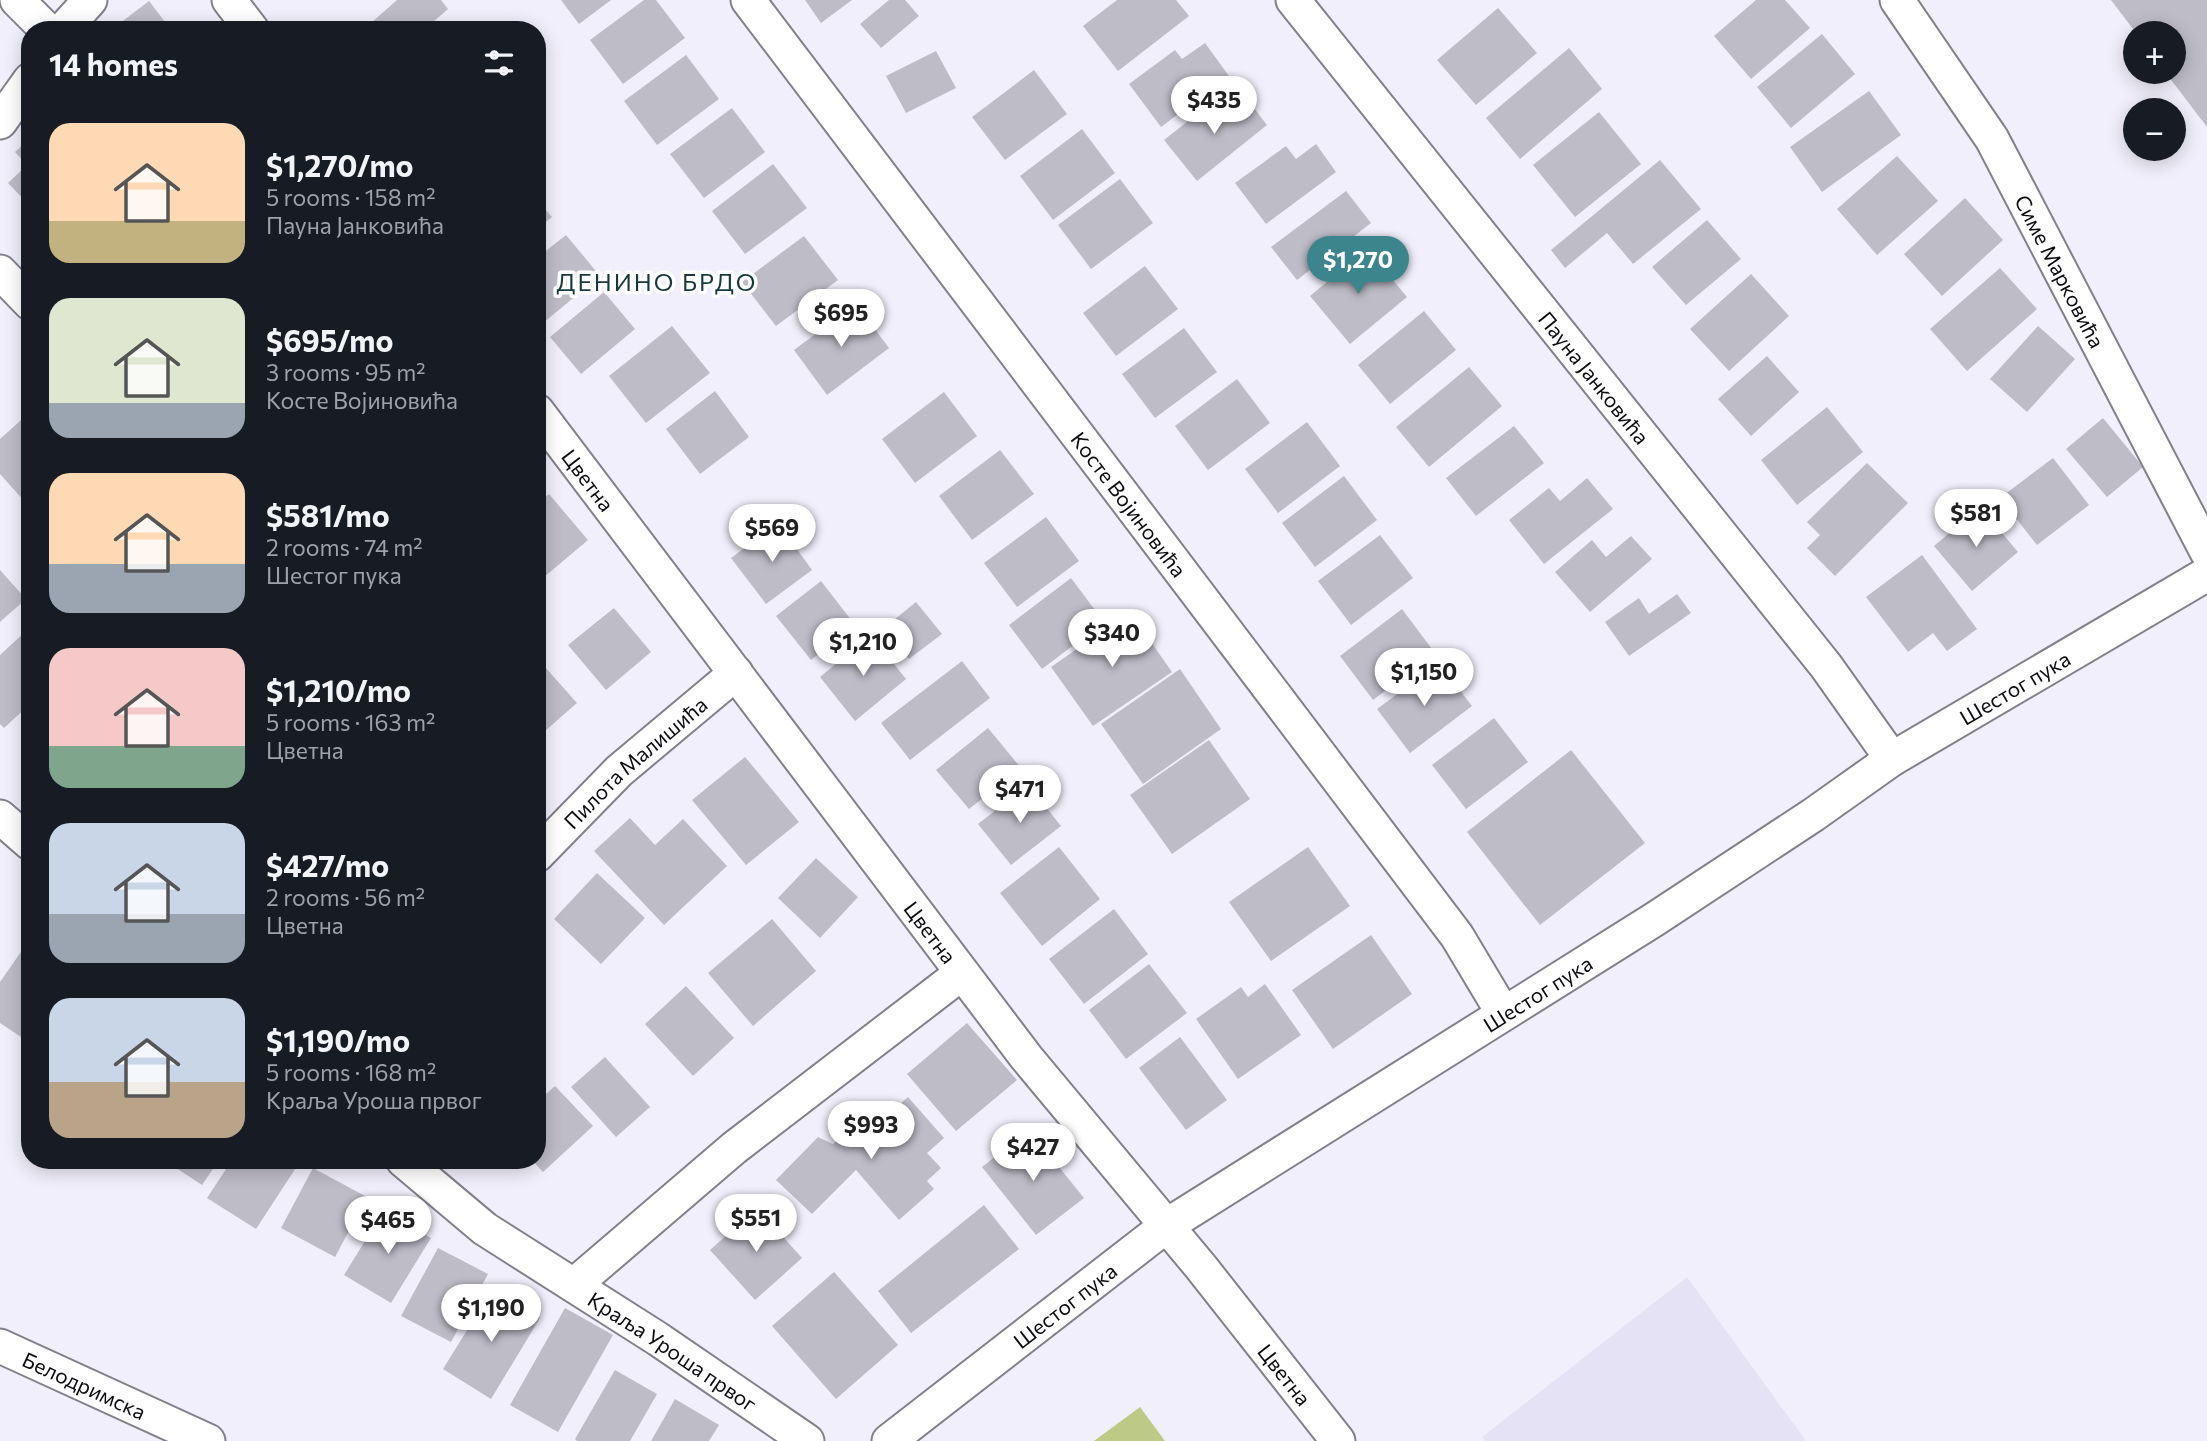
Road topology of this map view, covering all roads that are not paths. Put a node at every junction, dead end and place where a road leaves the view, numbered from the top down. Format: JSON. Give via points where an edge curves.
{"nodes":[{"id":1,"x":18,"y":0,"type":"edge"},
{"id":2,"x":90,"y":0,"type":"edge"},
{"id":3,"x":229,"y":0,"type":"edge"},
{"id":4,"x":748,"y":0,"type":"edge"},
{"id":5,"x":1293,"y":0,"type":"edge"},
{"id":6,"x":1897,"y":0,"type":"edge"},
{"id":7,"x":38,"y":21,"type":"edge"},
{"id":8,"x":71,"y":21,"type":"edge"},
{"id":9,"x":244,"y":21,"type":"edge"},
{"id":10,"x":21,"y":93,"type":"edge"},
{"id":11,"x":0,"y":122,"type":"edge"},
{"id":12,"x":0,"y":272,"type":"edge"},
{"id":13,"x":21,"y":294,"type":"edge"},
{"id":14,"x":546,"y":423,"type":"edge"},
{"id":15,"x":2207,"y":552,"type":"edge"},
{"id":16,"x":2207,"y":573,"type":"edge"},
{"id":17,"x":736,"y":673,"type":"junction"},
{"id":18,"x":1892,"y":759,"type":"junction"},
{"id":19,"x":0,"y":817,"type":"edge"},
{"id":20,"x":21,"y":835,"type":"edge"},
{"id":21,"x":546,"y":835,"type":"edge"},
{"id":22,"x":962,"y":973,"type":"junction"},
{"id":23,"x":1503,"y":1013,"type":"junction"},
{"id":24,"x":414,"y":1169,"type":"edge"},
{"id":25,"x":1166,"y":1226,"type":"junction"},
{"id":26,"x":574,"y":1285,"type":"junction"},
{"id":27,"x":0,"y":1346,"type":"edge"},
{"id":28,"x":208,"y":1441,"type":"edge"},
{"id":29,"x":807,"y":1441,"type":"edge"},
{"id":30,"x":889,"y":1441,"type":"edge"},
{"id":31,"x":1338,"y":1441,"type":"edge"}],
"edges":[{"from":1,"to":7,"type":"street"},
{"from":2,"to":8,"type":"street"},
{"from":3,"to":9,"type":"street"},
{"from":4,"to":23,"type":"street","name":"Косте Војиновића","via":[[1457,936]]},
{"from":5,"to":18,"type":"street","name":"Пауна Јанковића","via":[[1826,666]]},
{"from":6,"to":15,"type":"street","name":"Симе Марковића","via":[[1992,139]]},
{"from":10,"to":11,"type":"street"},
{"from":12,"to":13,"type":"street"},
{"from":14,"to":17,"type":"street","name":"Цветна"},
{"from":16,"to":18,"type":"street","name":"Шестог пука"},
{"from":17,"to":21,"type":"street","name":"Пилота Малишића"},
{"from":17,"to":22,"type":"street","name":"Цветна"},
{"from":18,"to":23,"type":"street","name":"Шестог пука","via":[[1655,919]]},
{"from":19,"to":20,"type":"street"},
{"from":22,"to":25,"type":"street","name":"Цветна"},
{"from":22,"to":26,"type":"street","via":[[734,1148]]},
{"from":23,"to":25,"type":"street","name":"Шестог пука"},
{"from":24,"to":26,"type":"street","name":"Краља Уроша првог","via":[[485,1229]]},
{"from":25,"to":30,"type":"street","name":"Шестог пука"},
{"from":25,"to":31,"type":"street","name":"Цветна"},
{"from":26,"to":29,"type":"street","name":"Краља Уроша првог"},
{"from":27,"to":28,"type":"street","name":"Белодримска"}]}
